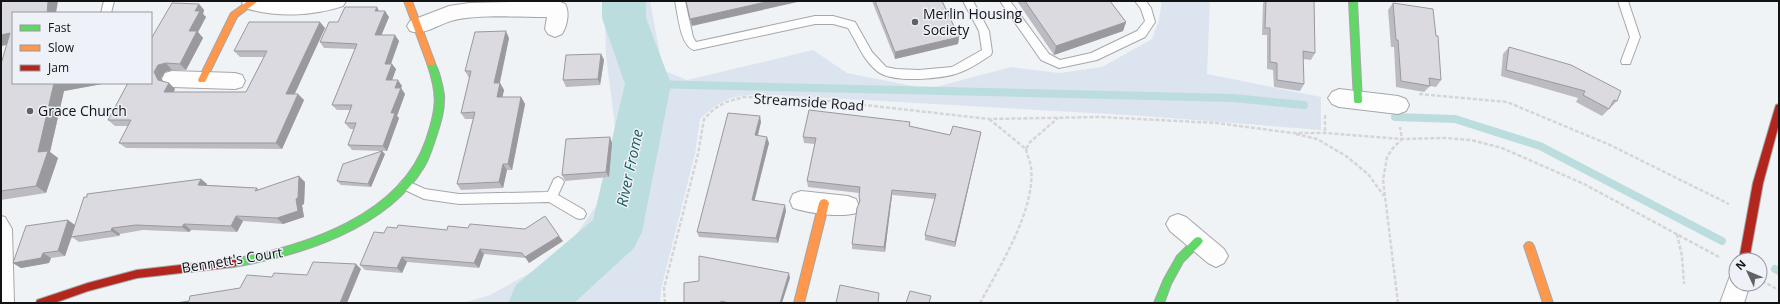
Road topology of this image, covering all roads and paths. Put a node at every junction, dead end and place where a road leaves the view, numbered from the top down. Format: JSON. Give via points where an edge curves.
{"nodes":[{"id":1,"x":109,"y":1,"type":"edge"},
{"id":2,"x":336,"y":1,"type":"edge"},
{"id":3,"x":408,"y":1,"type":"edge"},
{"id":4,"x":680,"y":1,"type":"edge"},
{"id":5,"x":968,"y":1,"type":"edge"},
{"id":6,"x":1005,"y":1,"type":"edge"},
{"id":7,"x":1140,"y":1,"type":"edge"},
{"id":8,"x":1353,"y":1,"type":"edge"},
{"id":9,"x":1623,"y":1,"type":"edge"},
{"id":10,"x":251,"y":2,"type":"edge"},
{"id":11,"x":106,"y":12,"type":"edge"},
{"id":12,"x":417,"y":26,"type":"junction"},
{"id":13,"x":555,"y":29,"type":"dead end"},
{"id":14,"x":1626,"y":61,"type":"dead end"},
{"id":15,"x":172,"y":79,"type":"dead end"},
{"id":16,"x":202,"y":80,"type":"junction"},
{"id":17,"x":235,"y":81,"type":"dead end"},
{"id":18,"x":1349,"y":99,"type":"joint"},
{"id":19,"x":1398,"y":104,"type":"junction"},
{"id":20,"x":1779,"y":108,"type":"edge"},
{"id":21,"x":1058,"y":118,"type":"junction"},
{"id":22,"x":988,"y":119,"type":"junction"},
{"id":23,"x":1292,"y":132,"type":"junction"},
{"id":24,"x":1775,"y":135,"type":"edge"},
{"id":25,"x":1402,"y":139,"type":"junction"},
{"id":26,"x":1026,"y":149,"type":"junction"},
{"id":27,"x":558,"y":182,"type":"dead end"},
{"id":28,"x":405,"y":185,"type":"junction"},
{"id":29,"x":551,"y":197,"type":"junction"},
{"id":30,"x":1385,"y":197,"type":"junction"},
{"id":31,"x":801,"y":200,"type":"dead end"},
{"id":32,"x":824,"y":203,"type":"junction"},
{"id":33,"x":848,"y":206,"type":"dead end"},
{"id":34,"x":580,"y":214,"type":"dead end"},
{"id":35,"x":1751,"y":215,"type":"junction"},
{"id":36,"x":1,"y":221,"type":"edge"},
{"id":37,"x":1178,"y":224,"type":"dead end"},
{"id":38,"x":1677,"y":233,"type":"junction"},
{"id":39,"x":1198,"y":241,"type":"junction"},
{"id":40,"x":1529,"y":246,"type":"dead end"},
{"id":41,"x":1745,"y":252,"type":"edge"},
{"id":42,"x":1216,"y":256,"type":"dead end"},
{"id":43,"x":1723,"y":260,"type":"dead end"},
{"id":44,"x":1684,"y":284,"type":"dead end"},
{"id":45,"x":1768,"y":284,"type":"edge"},
{"id":46,"x":1779,"y":290,"type":"edge"},
{"id":47,"x":1735,"y":292,"type":"edge"},
{"id":48,"x":8,"y":303,"type":"edge"},
{"id":49,"x":41,"y":303,"type":"edge"},
{"id":50,"x":665,"y":303,"type":"edge"},
{"id":51,"x":798,"y":303,"type":"edge"},
{"id":52,"x":980,"y":303,"type":"edge"},
{"id":53,"x":1159,"y":303,"type":"edge"},
{"id":54,"x":1398,"y":303,"type":"edge"},
{"id":55,"x":1548,"y":303,"type":"edge"},
{"id":56,"x":1732,"y":303,"type":"edge"}],
"edges":[{"from":1,"to":11,"type":"lane"},
{"from":2,"to":10,"type":"street","via":[[291,7]]},
{"from":3,"to":12,"type":"street","name":"Bennett's Court"},
{"from":4,"to":5,"type":"lane","via":[[688,38],[694,46],[815,20],[833,20],[851,24],[868,56],[884,71],[914,75],[957,70],[987,52],[984,32]]},
{"from":6,"to":7,"type":"lane","via":[[1045,57],[1059,64],[1093,57],[1141,34],[1150,22],[1146,8]]},
{"from":8,"to":18,"type":"street"},
{"from":9,"to":14,"type":"lane","via":[[1635,37]]},
{"from":10,"to":16,"type":"street","via":[[234,15]]},
{"from":12,"to":13,"type":"street","via":[[449,14],[469,11],[558,9]]},
{"from":12,"to":28,"type":"street","name":"Bennett's Court","via":[[439,91],[440,113],[420,166]]},
{"from":15,"to":16,"type":"street"},
{"from":16,"to":17,"type":"street"},
{"from":18,"to":19,"type":"street"},
{"from":19,"to":25,"type":"path"},
{"from":19,"to":35,"type":"path","via":[[1394,92],[1507,102],[1610,145]]},
{"from":20,"to":24,"type":"street"},
{"from":21,"to":22,"type":"path","name":"Streamside Road"},
{"from":21,"to":23,"type":"path","name":"Streamside Road","via":[[1168,120]]},
{"from":21,"to":26,"type":"path","via":[[1030,142]]},
{"from":22,"to":26,"type":"path"},
{"from":22,"to":50,"type":"path","name":"Streamside Road","via":[[811,99],[744,98],[726,102],[704,119],[698,154],[664,288]]},
{"from":23,"to":25,"type":"path"},
{"from":23,"to":30,"type":"path","via":[[1317,139],[1346,156],[1368,174]]},
{"from":24,"to":35,"type":"street"},
{"from":25,"to":30,"type":"path","via":[[1393,147],[1384,162]]},
{"from":25,"to":38,"type":"path","via":[[1471,140],[1502,148],[1584,184]]},
{"from":26,"to":52,"type":"path","via":[[1031,165],[1030,185],[1021,222]]},
{"from":27,"to":29,"type":"lane"},
{"from":28,"to":29,"type":"lane","via":[[424,194],[459,200]]},
{"from":28,"to":49,"type":"street","name":"Bennett's Court","via":[[364,217],[333,235],[296,250],[256,259],[137,274],[70,292]]},
{"from":29,"to":34,"type":"lane"},
{"from":30,"to":54,"type":"path"},
{"from":31,"to":32,"type":"street"},
{"from":32,"to":33,"type":"street"},
{"from":32,"to":51,"type":"street"},
{"from":35,"to":41,"type":"street"},
{"from":36,"to":48,"type":"lane","via":[[6,229]]},
{"from":37,"to":39,"type":"street"},
{"from":38,"to":43,"type":"path"},
{"from":38,"to":44,"type":"path"},
{"from":39,"to":42,"type":"street"},
{"from":39,"to":53,"type":"street","via":[[1180,259]]},
{"from":40,"to":55,"type":"street"},
{"from":45,"to":46,"type":"path"},
{"from":47,"to":56,"type":"street"}]}
